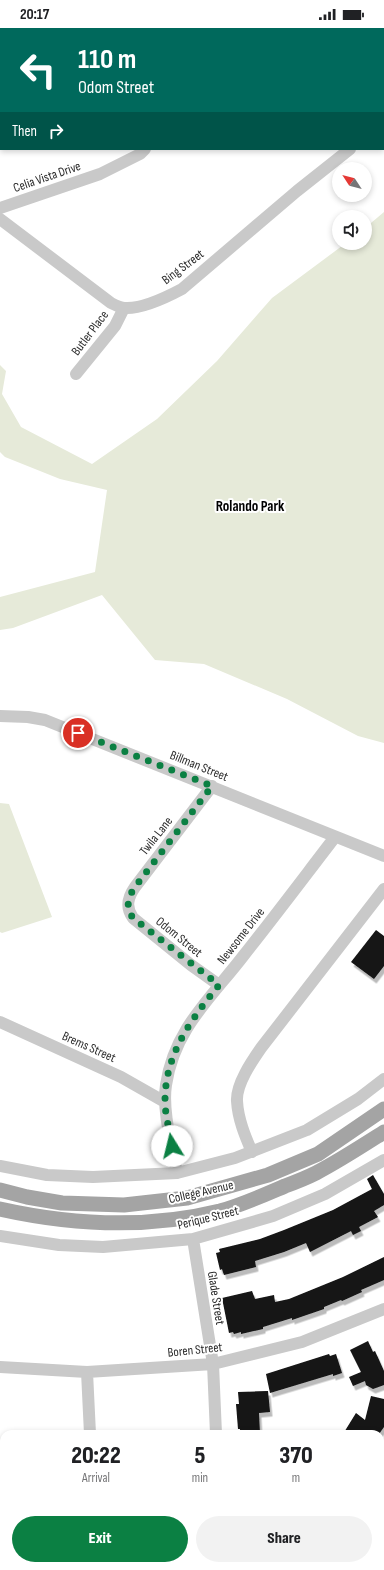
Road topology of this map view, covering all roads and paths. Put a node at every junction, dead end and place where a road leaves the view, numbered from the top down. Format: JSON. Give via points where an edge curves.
{"nodes":[{"id":1,"x":144,"y":150,"type":"edge"},
{"id":2,"x":349,"y":150,"type":"edge"},
{"id":3,"x":0,"y":208,"type":"edge"},
{"id":4,"x":0,"y":219,"type":"edge"},
{"id":5,"x":124,"y":308,"type":"junction"},
{"id":6,"x":76,"y":374,"type":"dead end"},
{"id":7,"x":0,"y":716,"type":"edge"},
{"id":8,"x":212,"y":786,"type":"junction"},
{"id":9,"x":335,"y":837,"type":"junction"},
{"id":10,"x":384,"y":856,"type":"edge"},
{"id":11,"x":384,"y":889,"type":"edge"},
{"id":12,"x":128,"y":906,"type":"joint"},
{"id":13,"x":219,"y":985,"type":"junction"},
{"id":14,"x":0,"y":1022,"type":"edge"},
{"id":15,"x":384,"y":1079,"type":"edge"},
{"id":16,"x":165,"y":1102,"type":"junction"},
{"id":17,"x":384,"y":1109,"type":"edge"},
{"id":18,"x":384,"y":1132,"type":"edge"},
{"id":19,"x":252,"y":1152,"type":"junction"},
{"id":20,"x":384,"y":1160,"type":"edge"},
{"id":21,"x":0,"y":1166,"type":"edge"},
{"id":22,"x":177,"y":1173,"type":"junction"},
{"id":23,"x":0,"y":1190,"type":"edge"},
{"id":24,"x":0,"y":1209,"type":"edge"},
{"id":25,"x":0,"y":1236,"type":"edge"},
{"id":26,"x":193,"y":1239,"type":"junction"},
{"id":27,"x":383,"y":1313,"type":"edge"},
{"id":28,"x":213,"y":1364,"type":"junction"},
{"id":29,"x":0,"y":1367,"type":"edge"},
{"id":30,"x":88,"y":1372,"type":"junction"},
{"id":31,"x":90,"y":1430,"type":"edge"},
{"id":32,"x":216,"y":1430,"type":"edge"}],
"edges":[{"from":1,"to":3,"type":"street","name":"Celia Vista Drive","via":[[100,174]]},
{"from":2,"to":5,"type":"street","name":"Bing Street","via":[[297,190],[182,289],[160,300]]},
{"from":4,"to":5,"type":"street","via":[[111,303]]},
{"from":5,"to":6,"type":"street","name":"Butler Place","via":[[115,326]]},
{"from":7,"to":8,"type":"street","name":"Billman Street","via":[[28,716],[45,720]]},
{"from":8,"to":9,"type":"street","name":"Billman Street"},
{"from":8,"to":12,"type":"street","name":"Twila Lane","via":[[135,887]]},
{"from":9,"to":10,"type":"street","name":"Billman Street"},
{"from":9,"to":13,"type":"street","name":"Newsome Drive","via":[[232,972]]},
{"from":11,"to":19,"type":"street","via":[[262,1048],[243,1079],[236,1100],[241,1125]]},
{"from":12,"to":13,"type":"street","name":"Odom Street","via":[[133,918]]},
{"from":13,"to":16,"type":"street","name":"Newsome Drive","via":[[192,1018],[178,1042],[168,1072]]},
{"from":14,"to":16,"type":"street","name":"Brems Street","via":[[121,1077]]},
{"from":15,"to":19,"type":"street","via":[[358,1099],[307,1130]]},
{"from":16,"to":22,"type":"street","name":"Newsome Drive"},
{"from":17,"to":23,"type":"main road","name":"College Avenue","via":[[318,1154],[268,1175],[187,1198],[124,1205],[62,1203]]},
{"from":18,"to":24,"type":"main road","name":"College Avenue","via":[[316,1173],[264,1196],[221,1210],[184,1218],[150,1222],[97,1223]]},
{"from":19,"to":22,"type":"street"},
{"from":20,"to":26,"type":"street","name":"Perique Street","via":[[325,1194],[273,1216]]},
{"from":21,"to":22,"type":"street","via":[[47,1175]]},
{"from":25,"to":26,"type":"street","name":"Perique Street","via":[[59,1246],[103,1247]]},
{"from":26,"to":28,"type":"street","name":"Glade Street"},
{"from":27,"to":28,"type":"street","name":"Boren Street","via":[[302,1342]]},
{"from":28,"to":30,"type":"street","name":"Boren Street"},
{"from":28,"to":32,"type":"street","name":"Glade Street"},
{"from":29,"to":30,"type":"street","name":"Boren Street"},
{"from":30,"to":31,"type":"street"}]}
